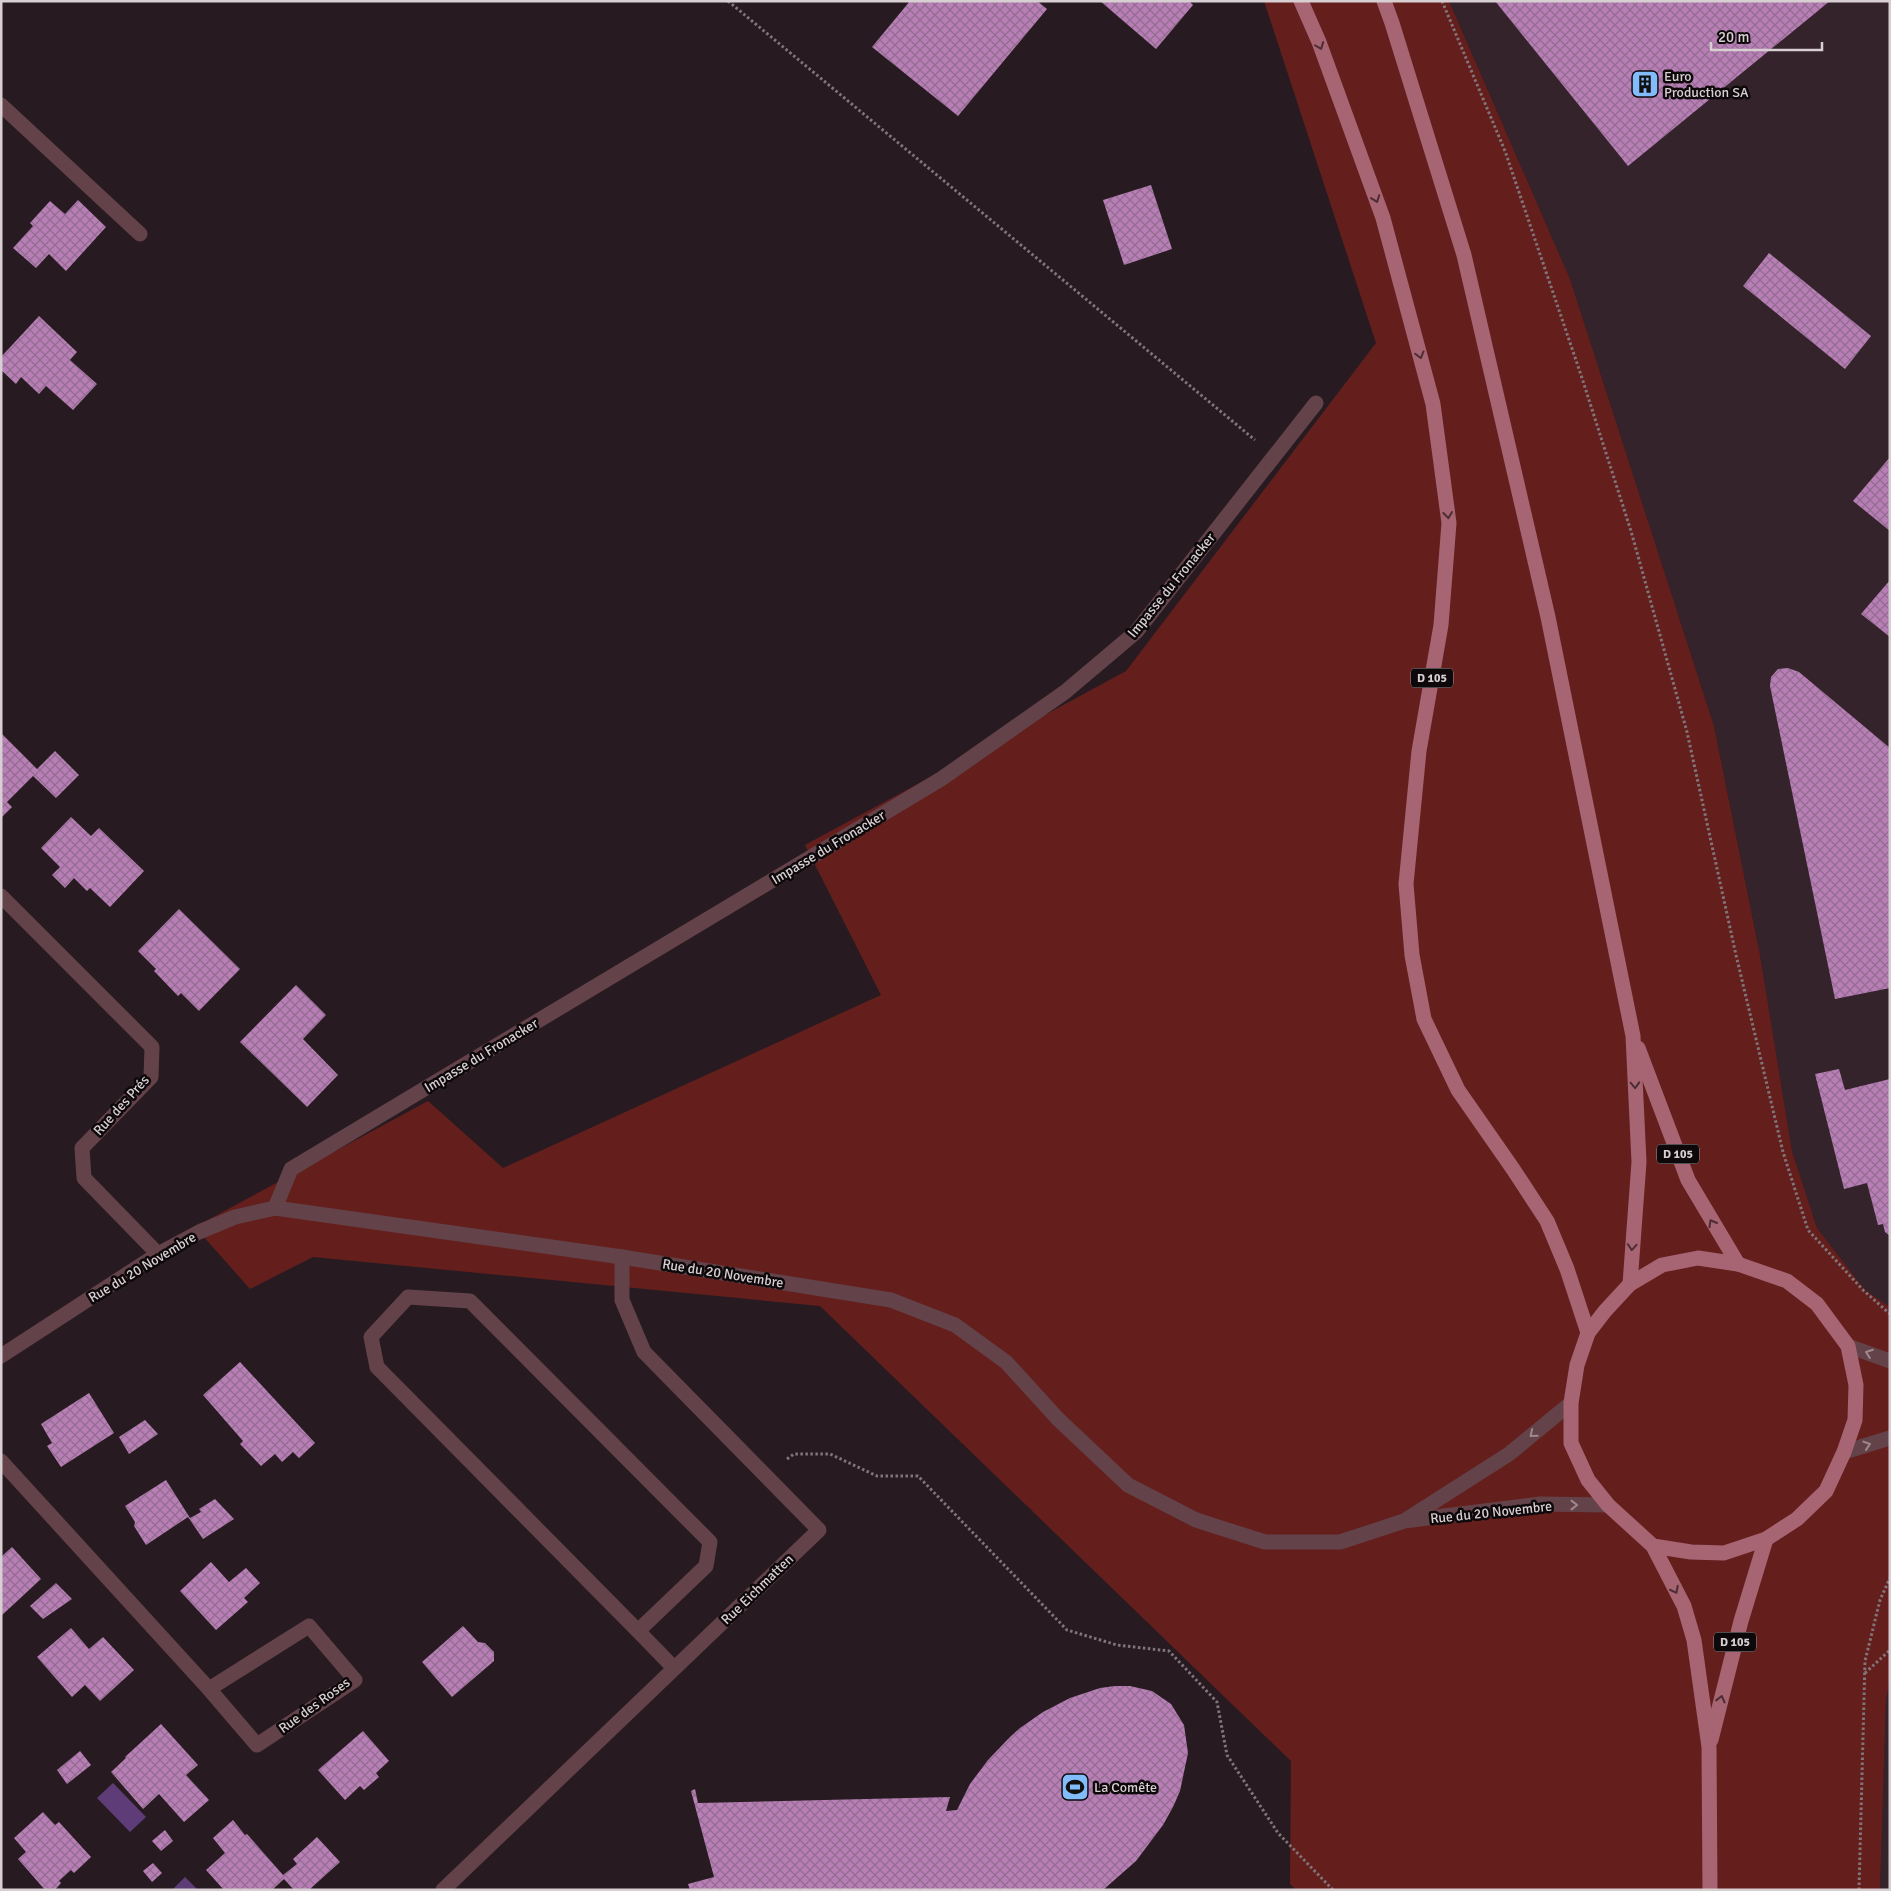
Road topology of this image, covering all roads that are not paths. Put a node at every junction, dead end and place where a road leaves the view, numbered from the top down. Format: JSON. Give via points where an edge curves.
{"nodes":[{"id":1,"x":1302,"y":1,"type":"edge"},
{"id":2,"x":1384,"y":1,"type":"edge"},
{"id":3,"x":1,"y":105,"type":"edge"},
{"id":4,"x":140,"y":234,"type":"dead end"},
{"id":5,"x":1316,"y":403,"type":"dead end"},
{"id":6,"x":1,"y":896,"type":"edge"},
{"id":7,"x":1633,"y":1036,"type":"junction"},
{"id":8,"x":276,"y":1208,"type":"junction"},
{"id":9,"x":158,"y":1254,"type":"junction"},
{"id":10,"x":622,"y":1257,"type":"junction"},
{"id":11,"x":1738,"y":1264,"type":"junction"},
{"id":12,"x":1630,"y":1284,"type":"junction"},
{"id":13,"x":1588,"y":1333,"type":"junction"},
{"id":14,"x":1848,"y":1346,"type":"junction"},
{"id":15,"x":1,"y":1356,"type":"edge"},
{"id":16,"x":1890,"y":1361,"type":"edge"},
{"id":17,"x":1571,"y":1403,"type":"junction"},
{"id":18,"x":1890,"y":1438,"type":"edge"},
{"id":19,"x":1844,"y":1452,"type":"junction"},
{"id":20,"x":1,"y":1461,"type":"edge"},
{"id":21,"x":1608,"y":1504,"type":"junction"},
{"id":22,"x":1404,"y":1521,"type":"junction"},
{"id":23,"x":1766,"y":1539,"type":"junction"},
{"id":24,"x":1653,"y":1546,"type":"junction"},
{"id":25,"x":638,"y":1631,"type":"junction"},
{"id":26,"x":674,"y":1668,"type":"junction"},
{"id":27,"x":208,"y":1689,"type":"junction"},
{"id":28,"x":1709,"y":1747,"type":"junction"},
{"id":29,"x":443,"y":1890,"type":"edge"},
{"id":30,"x":1710,"y":1890,"type":"edge"}],
"edges":[{"from":1,"to":13,"type":"main road","number":"D 105","one_way":true,"via":[[1383,218],[1433,404],[1449,523],[1441,625],[1419,751],[1406,884],[1412,955],[1424,1019],[1458,1090],[1547,1221]]},
{"from":2,"to":7,"type":"main road","number":"D 105","via":[[1464,255],[1548,616]]},
{"from":3,"to":4,"type":"street"},
{"from":5,"to":8,"type":"street","name":"Impasse du Fronacker","via":[[1136,632],[1065,692],[941,780],[291,1169]]},
{"from":6,"to":9,"type":"street","name":"Rue des Prés","via":[[152,1047],[151,1077],[82,1148],[84,1178]]},
{"from":11,"to":7,"type":"main road","number":"D 105","one_way":true,"via":[[1688,1180]]},
{"from":7,"to":12,"type":"main road","number":"D 105","one_way":true,"via":[[1639,1162]]},
{"from":8,"to":9,"type":"street","name":"Rue du 20 Novembre","via":[[234,1218]]},
{"from":8,"to":10,"type":"street","name":"Rue du 20 Novembre"},
{"from":9,"to":15,"type":"street","name":"Rue du 20 Novembre"},
{"from":10,"to":22,"type":"street","name":"Rue du 20 Novembre","via":[[890,1300],[956,1324],[1006,1362],[1058,1419],[1128,1485],[1196,1520],[1265,1542],[1340,1542]]},
{"from":10,"to":26,"type":"street","name":"Rue Eichmatten","via":[[622,1300],[644,1352],[819,1530]]},
{"from":11,"to":12,"type":"main road","via":[[1698,1258],[1662,1265]]},
{"from":11,"to":14,"type":"main road","via":[[1787,1281],[1810,1298]]},
{"from":12,"to":13,"type":"main road"},
{"from":13,"to":17,"type":"main road","via":[[1577,1365]]},
{"from":16,"to":14,"type":"street","one_way":true},
{"from":14,"to":19,"type":"main road","via":[[1856,1386],[1855,1420]]},
{"from":17,"to":21,"type":"main road","via":[[1571,1443],[1588,1480]]},
{"from":17,"to":22,"type":"street","name":"Rue du 20 Novembre","one_way":true,"via":[[1508,1454]]},
{"from":19,"to":18,"type":"street","one_way":true},
{"from":19,"to":23,"type":"main road","via":[[1826,1491],[1797,1519]]},
{"from":20,"to":27,"type":"street","name":"Rue des Roses"},
{"from":22,"to":21,"type":"street","name":"Rue du 20 Novembre","one_way":true,"via":[[1540,1504]]},
{"from":21,"to":24,"type":"main road"},
{"from":23,"to":24,"type":"main road","via":[[1724,1553]]},
{"from":28,"to":23,"type":"main road","number":"D 105","one_way":true},
{"from":24,"to":28,"type":"main road","number":"D 105","one_way":true,"via":[[1684,1606],[1694,1640]]},
{"from":25,"to":25,"type":"street","via":[[377,1367],[371,1337],[408,1297],[470,1301],[710,1542],[706,1566]]},
{"from":25,"to":26,"type":"street"},
{"from":26,"to":29,"type":"street","name":"Rue Eichmatten"},
{"from":27,"to":27,"type":"street","name":"Rue des Roses","via":[[257,1745],[355,1680],[309,1626]]},
{"from":28,"to":30,"type":"main road","number":"D 105"}]}
